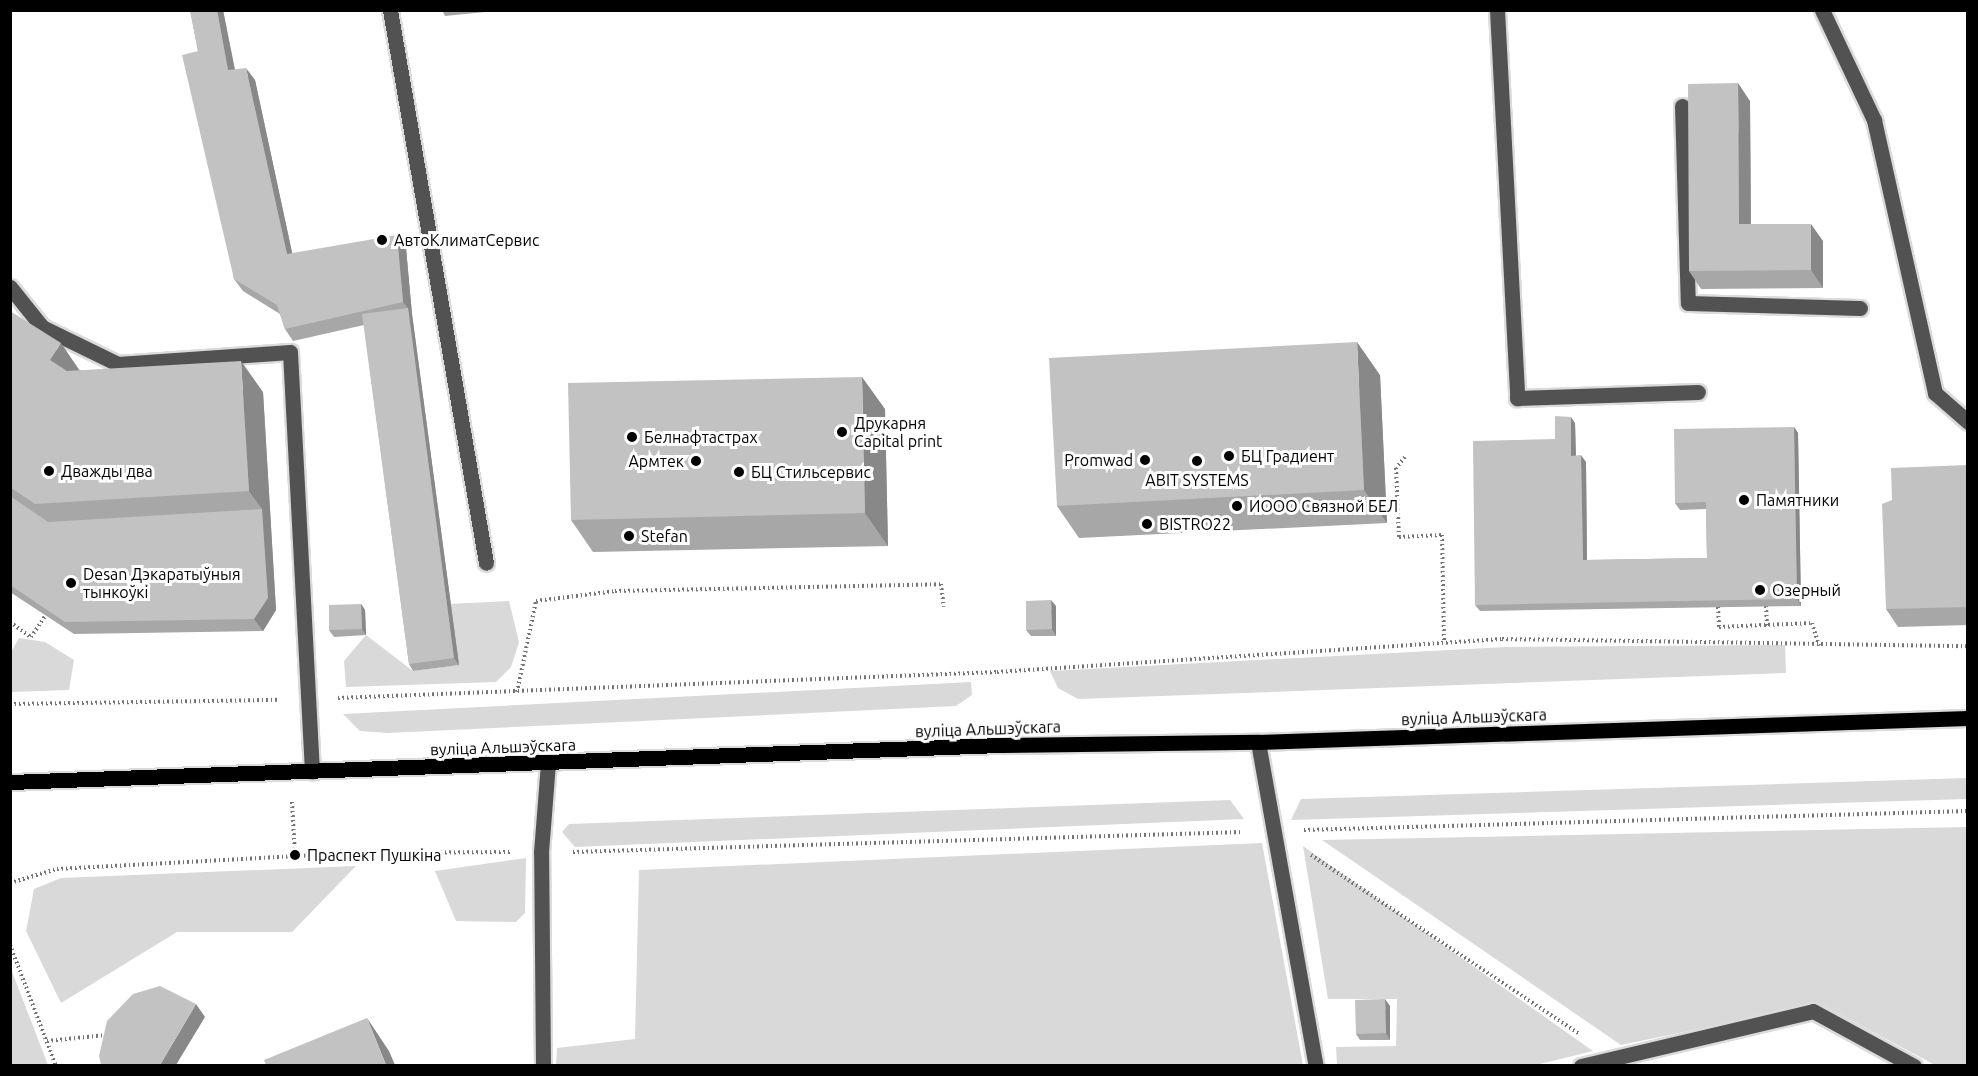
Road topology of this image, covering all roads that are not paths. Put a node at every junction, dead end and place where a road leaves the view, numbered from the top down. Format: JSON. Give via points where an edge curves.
{"nodes":[{"id":1,"x":390,"y":10,"type":"edge"},
{"id":2,"x":1497,"y":10,"type":"edge"},
{"id":3,"x":1822,"y":10,"type":"edge"},
{"id":4,"x":1682,"y":106,"type":"dead end"},
{"id":5,"x":10,"y":287,"type":"edge"},
{"id":6,"x":1860,"y":308,"type":"dead end"},
{"id":7,"x":1698,"y":392,"type":"dead end"},
{"id":8,"x":1968,"y":422,"type":"edge"},
{"id":9,"x":486,"y":563,"type":"dead end"},
{"id":10,"x":1968,"y":718,"type":"edge"},
{"id":11,"x":1258,"y":742,"type":"junction"},
{"id":12,"x":548,"y":764,"type":"junction"},
{"id":13,"x":312,"y":771,"type":"junction"},
{"id":14,"x":10,"y":782,"type":"edge"},
{"id":15,"x":543,"y":1065,"type":"edge"},
{"id":16,"x":1316,"y":1065,"type":"edge"},
{"id":17,"x":1581,"y":1065,"type":"edge"},
{"id":18,"x":1914,"y":1065,"type":"edge"}],
"edges":[{"from":1,"to":9,"type":"lane"},
{"from":2,"to":7,"type":"lane","via":[[1517,398]]},
{"from":3,"to":8,"type":"lane","via":[[1874,120],[1935,393]]},
{"from":4,"to":6,"type":"lane","via":[[1688,303]]},
{"from":5,"to":13,"type":"lane","via":[[42,327],[118,364],[290,352]]},
{"from":10,"to":11,"type":"main road","name":"вуліца Альшэўскага"},
{"from":11,"to":12,"type":"main road","name":"вуліца Альшэўскага","via":[[1002,745]]},
{"from":11,"to":16,"type":"lane"},
{"from":12,"to":13,"type":"main road","name":"вуліца Альшэўскага"},
{"from":12,"to":15,"type":"lane","via":[[541,852]]},
{"from":13,"to":14,"type":"main road","name":"вуліца Альшэўскага"},
{"from":17,"to":18,"type":"lane","via":[[1813,1011]]}]}
